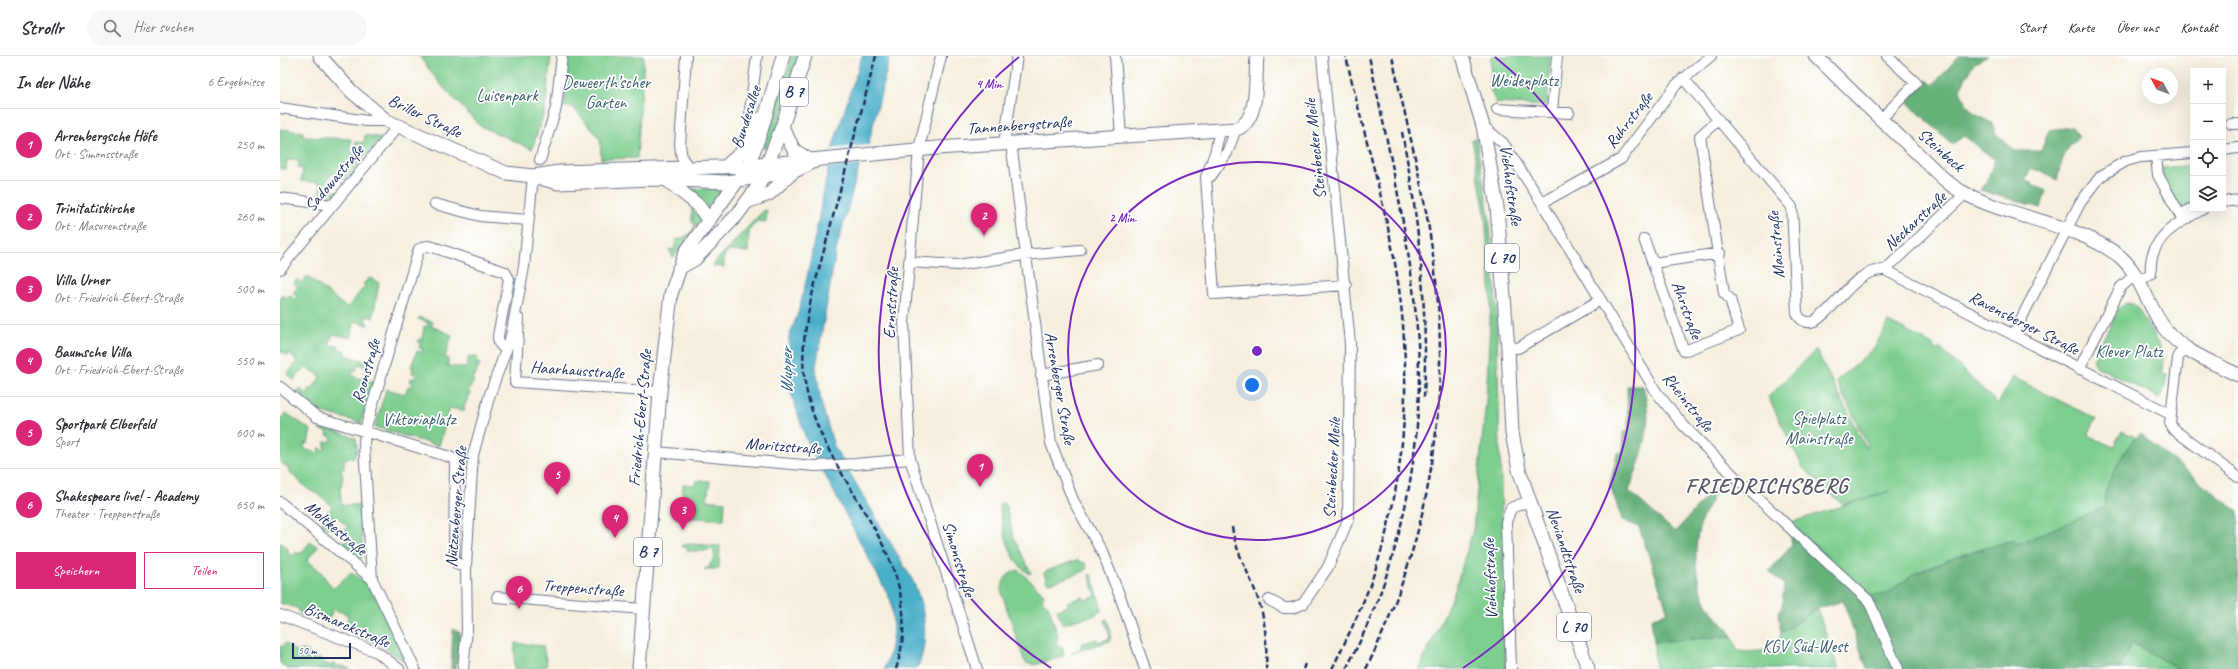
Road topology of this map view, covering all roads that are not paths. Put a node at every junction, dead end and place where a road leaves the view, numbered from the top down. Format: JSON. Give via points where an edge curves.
{"nodes":[{"id":1,"x":320,"y":56,"type":"edge"},
{"id":2,"x":562,"y":56,"type":"edge"},
{"id":3,"x":686,"y":56,"type":"edge"},
{"id":4,"x":757,"y":56,"type":"edge"},
{"id":5,"x":784,"y":56,"type":"edge"},
{"id":6,"x":805,"y":56,"type":"edge"},
{"id":7,"x":941,"y":56,"type":"edge"},
{"id":8,"x":1016,"y":56,"type":"edge"},
{"id":9,"x":1115,"y":56,"type":"edge"},
{"id":10,"x":1257,"y":56,"type":"edge"},
{"id":11,"x":1322,"y":56,"type":"edge"},
{"id":12,"x":1557,"y":56,"type":"edge"},
{"id":13,"x":1711,"y":56,"type":"edge"},
{"id":14,"x":1816,"y":56,"type":"edge"},
{"id":15,"x":1887,"y":56,"type":"edge"},
{"id":16,"x":1464,"y":58,"type":"edge"},
{"id":17,"x":1683,"y":78,"type":"junction"},
{"id":18,"x":769,"y":104,"type":"junction"},
{"id":19,"x":280,"y":108,"type":"edge"},
{"id":20,"x":1497,"y":109,"type":"dead end"},
{"id":21,"x":750,"y":111,"type":"dead end"},
{"id":22,"x":1552,"y":111,"type":"junction"},
{"id":23,"x":1569,"y":113,"type":"dead end"},
{"id":24,"x":1718,"y":120,"type":"junction"},
{"id":25,"x":1881,"y":120,"type":"junction"},
{"id":26,"x":392,"y":124,"type":"junction"},
{"id":27,"x":1484,"y":126,"type":"junction"},
{"id":28,"x":782,"y":127,"type":"junction"},
{"id":29,"x":1236,"y":129,"type":"junction"},
{"id":30,"x":1220,"y":130,"type":"junction"},
{"id":31,"x":1121,"y":136,"type":"junction"},
{"id":32,"x":1008,"y":144,"type":"junction"},
{"id":33,"x":2238,"y":148,"type":"edge"},
{"id":34,"x":919,"y":149,"type":"junction"},
{"id":35,"x":2226,"y":150,"type":"edge"},
{"id":36,"x":2190,"y":153,"type":"edge"},
{"id":37,"x":2156,"y":156,"type":"junction"},
{"id":38,"x":819,"y":159,"type":"junction"},
{"id":39,"x":540,"y":160,"type":"dead end"},
{"id":40,"x":769,"y":163,"type":"junction"},
{"id":41,"x":725,"y":166,"type":"junction"},
{"id":42,"x":748,"y":166,"type":"junction"},
{"id":43,"x":689,"y":168,"type":"junction"},
{"id":44,"x":707,"y":168,"type":"junction"},
{"id":45,"x":795,"y":171,"type":"junction"},
{"id":46,"x":533,"y":176,"type":"junction"},
{"id":47,"x":605,"y":176,"type":"junction"},
{"id":48,"x":763,"y":177,"type":"junction"},
{"id":49,"x":739,"y":179,"type":"junction"},
{"id":50,"x":668,"y":181,"type":"junction"},
{"id":51,"x":702,"y":182,"type":"junction"},
{"id":52,"x":1207,"y":187,"type":"junction"},
{"id":53,"x":1965,"y":194,"type":"junction"},
{"id":54,"x":280,"y":198,"type":"edge"},
{"id":55,"x":749,"y":200,"type":"junction"},
{"id":56,"x":2238,"y":200,"type":"edge"},
{"id":57,"x":2226,"y":202,"type":"edge"},
{"id":58,"x":1542,"y":203,"type":"junction"},
{"id":59,"x":435,"y":204,"type":"dead end"},
{"id":60,"x":332,"y":205,"type":"junction"},
{"id":61,"x":2190,"y":210,"type":"edge"},
{"id":62,"x":2198,"y":212,"type":"edge"},
{"id":63,"x":528,"y":220,"type":"junction"},
{"id":64,"x":709,"y":220,"type":"junction"},
{"id":65,"x":722,"y":223,"type":"junction"},
{"id":66,"x":2068,"y":229,"type":"junction"},
{"id":67,"x":716,"y":237,"type":"junction"},
{"id":68,"x":1644,"y":239,"type":"dead end"},
{"id":69,"x":1080,"y":250,"type":"dead end"},
{"id":70,"x":1720,"y":253,"type":"junction"},
{"id":71,"x":1024,"y":255,"type":"junction"},
{"id":72,"x":909,"y":262,"type":"junction"},
{"id":73,"x":1653,"y":263,"type":"junction"},
{"id":74,"x":679,"y":268,"type":"junction"},
{"id":75,"x":280,"y":269,"type":"edge"},
{"id":76,"x":1885,"y":270,"type":"junction"},
{"id":77,"x":2137,"y":279,"type":"junction"},
{"id":78,"x":521,"y":281,"type":"junction"},
{"id":79,"x":1346,"y":286,"type":"junction"},
{"id":80,"x":1600,"y":300,"type":"junction"},
{"id":81,"x":2013,"y":335,"type":"junction"},
{"id":82,"x":2184,"y":347,"type":"junction"},
{"id":83,"x":1508,"y":348,"type":"junction"},
{"id":84,"x":506,"y":351,"type":"junction"},
{"id":85,"x":1098,"y":365,"type":"dead end"},
{"id":86,"x":2079,"y":369,"type":"junction"},
{"id":87,"x":1041,"y":375,"type":"junction"},
{"id":88,"x":2238,"y":375,"type":"edge"},
{"id":89,"x":515,"y":382,"type":"joint"},
{"id":90,"x":280,"y":387,"type":"edge"},
{"id":91,"x":660,"y":392,"type":"junction"},
{"id":92,"x":2170,"y":414,"type":"junction"},
{"id":93,"x":365,"y":430,"type":"junction"},
{"id":94,"x":1513,"y":441,"type":"joint"},
{"id":95,"x":655,"y":452,"type":"junction"},
{"id":96,"x":910,"y":459,"type":"junction"},
{"id":97,"x":2238,"y":477,"type":"edge"},
{"id":98,"x":1529,"y":501,"type":"junction"},
{"id":99,"x":280,"y":502,"type":"edge"},
{"id":100,"x":466,"y":566,"type":"junction"},
{"id":101,"x":372,"y":579,"type":"junction"},
{"id":102,"x":497,"y":597,"type":"dead end"},
{"id":103,"x":1269,"y":600,"type":"dead end"},
{"id":104,"x":643,"y":609,"type":"junction"},
{"id":105,"x":280,"y":615,"type":"edge"},
{"id":106,"x":399,"y":669,"type":"edge"},
{"id":107,"x":415,"y":669,"type":"edge"},
{"id":108,"x":463,"y":669,"type":"edge"},
{"id":109,"x":639,"y":669,"type":"edge"},
{"id":110,"x":977,"y":669,"type":"edge"},
{"id":111,"x":1144,"y":669,"type":"edge"},
{"id":112,"x":1511,"y":669,"type":"edge"},
{"id":113,"x":1588,"y":669,"type":"edge"},
{"id":114,"x":1898,"y":669,"type":"edge"}],
"edges":[{"from":1,"to":26,"type":"main road","name":"Briller Straße","via":[[350,91]]},
{"from":2,"to":39,"type":"street","via":[[556,108]]},
{"from":3,"to":43,"type":"street","via":[[680,145],[682,158]]},
{"from":4,"to":21,"type":"street"},
{"from":5,"to":18,"type":"main road","name":"Bundesallee","number":"B 7"},
{"from":6,"to":28,"type":"main road","number":"B 7"},
{"from":7,"to":34,"type":"street","name":"Ernststraße"},
{"from":8,"to":32,"type":"street","name":"Arrenberger Straße"},
{"from":9,"to":31,"type":"street"},
{"from":10,"to":29,"type":"main road","via":[[1253,112],[1245,124]]},
{"from":11,"to":79,"type":"street","name":"Steinbecker Meile"},
{"from":12,"to":22,"type":"street"},
{"from":13,"to":17,"type":"street","name":"Ruhrstraße"},
{"from":14,"to":25,"type":"main road","name":"Steinbeck"},
{"from":15,"to":25,"type":"street","via":[[1916,83]]},
{"from":16,"to":27,"type":"main road","name":"Viehhofstraße","number":"L 70"},
{"from":17,"to":24,"type":"street","name":"Mainstraße"},
{"from":17,"to":58,"type":"street","name":"Ruhrstraße","via":[[1621,159]]},
{"from":18,"to":41,"type":"main road","number":"B 7","via":[[743,151]]},
{"from":18,"to":42,"type":"main road","name":"Bundesallee","number":"B 7"},
{"from":19,"to":26,"type":"street"},
{"from":20,"to":22,"type":"street"},
{"from":22,"to":23,"type":"street"},
{"from":24,"to":70,"type":"street","name":"Ahrstraße","via":[[1700,136]]},
{"from":24,"to":76,"type":"street","name":"Mainstraße","via":[[1792,207],[1797,314],[1802,320],[1815,321],[1860,278],[1875,271]]},
{"from":25,"to":53,"type":"main road","name":"Steinbeck","via":[[1950,184]]},
{"from":26,"to":46,"type":"main road","name":"Briller Straße","via":[[499,171],[516,176]]},
{"from":26,"to":60,"type":"street","name":"Sadowastraße"},
{"from":27,"to":58,"type":"street","name":"Rheinstraße","via":[[1503,143]]},
{"from":27,"to":83,"type":"main road","name":"Viehhofstraße","number":"L 70","via":[[1497,207]]},
{"from":28,"to":38,"type":"main road","number":"B 7","via":[[794,150]]},
{"from":28,"to":40,"type":"main road","number":"B 7"},
{"from":29,"to":30,"type":"main road","name":"Tannenbergstraße"},
{"from":29,"to":52,"type":"street","via":[[1227,153],[1215,169]]},
{"from":30,"to":31,"type":"main road","name":"Tannenbergstraße"},
{"from":30,"to":52,"type":"street","via":[[1215,153],[1207,171]]},
{"from":31,"to":32,"type":"main road","name":"Tannenbergstraße"},
{"from":32,"to":34,"type":"main road","name":"Tannenbergstraße"},
{"from":32,"to":71,"type":"street","name":"Arrenberger Straße"},
{"from":33,"to":35,"type":"street"},
{"from":34,"to":38,"type":"main road","name":"Tannenbergstraße"},
{"from":34,"to":72,"type":"street","name":"Ernststraße"},
{"from":36,"to":37,"type":"street"},
{"from":37,"to":61,"type":"street","via":[[2158,176],[2180,215]]},
{"from":37,"to":66,"type":"street","via":[[2126,161],[2101,176],[2080,202]]},
{"from":38,"to":40,"type":"main road","name":"Tannenbergstraße"},
{"from":38,"to":45,"type":"main road"},
{"from":40,"to":42,"type":"main road","name":"Tannenbergstraße"},
{"from":40,"to":48,"type":"main road","number":"B 7"},
{"from":41,"to":42,"type":"main road","name":"Briller Straße"},
{"from":41,"to":44,"type":"main road","name":"Briller Straße"},
{"from":41,"to":49,"type":"main road"},
{"from":42,"to":49,"type":"main road","number":"B 7"},
{"from":43,"to":44,"type":"main road","name":"Briller Straße"},
{"from":43,"to":47,"type":"main road","name":"Briller Straße"},
{"from":44,"to":51,"type":"main road","via":[[711,170],[711,175]]},
{"from":45,"to":48,"type":"main road","name":"Briller Straße"},
{"from":45,"to":55,"type":"main road","via":[[769,194]]},
{"from":46,"to":47,"type":"main road","name":"Briller Straße","via":[[558,183]]},
{"from":46,"to":63,"type":"street","name":"Nützenberger Straße"},
{"from":47,"to":50,"type":"main road","name":"Briller Straße"},
{"from":48,"to":49,"type":"main road","name":"Briller Straße"},
{"from":48,"to":55,"type":"main road","number":"B 7"},
{"from":49,"to":51,"type":"main road","name":"Briller Straße"},
{"from":49,"to":64,"type":"main road","number":"B 7"},
{"from":49,"to":65,"type":"main road","via":[[742,190],[740,200]]},
{"from":50,"to":51,"type":"main road","name":"Briller Straße"},
{"from":50,"to":64,"type":"main road","via":[[698,205]]},
{"from":52,"to":79,"type":"street","via":[[1214,294]]},
{"from":53,"to":66,"type":"main road","name":"Steinbeck"},
{"from":53,"to":76,"type":"street","name":"Neckarstraße"},
{"from":54,"to":60,"type":"street"},
{"from":55,"to":67,"type":"main road","number":"B 7"},
{"from":56,"to":57,"type":"street"},
{"from":58,"to":80,"type":"street","name":"Rheinstraße"},
{"from":59,"to":63,"type":"street","via":[[480,216]]},
{"from":60,"to":75,"type":"street","name":"Sadowastraße"},
{"from":62,"to":77,"type":"street","via":[[2173,226],[2159,240],[2151,256],[2151,273]]},
{"from":63,"to":78,"type":"street","name":"Nützenberger Straße"},
{"from":64,"to":65,"type":"main road","via":[[717,218]]},
{"from":64,"to":74,"type":"main road","name":"Friedrich-Ebert-Straße","number":"B 7","via":[[685,253]]},
{"from":65,"to":67,"type":"main road","via":[[717,229]]},
{"from":66,"to":77,"type":"main road","name":"Steinbeck","via":[[2118,256],[2129,266]]},
{"from":66,"to":81,"type":"street"},
{"from":67,"to":74,"type":"main road","number":"B 7","via":[[695,259]]},
{"from":68,"to":73,"type":"street","name":"Ahrstraße"},
{"from":69,"to":71,"type":"street"},
{"from":70,"to":73,"type":"street","name":"Ahrstraße"},
{"from":70,"to":73,"type":"street","name":"Ahrstraße","via":[[1724,294],[1730,300],[1739,330],[1684,351],[1680,346]]},
{"from":71,"to":72,"type":"street","via":[[958,265]]},
{"from":71,"to":87,"type":"street","name":"Arrenberger Straße"},
{"from":72,"to":96,"type":"street","name":"Ernststraße","via":[[904,322]]},
{"from":74,"to":91,"type":"main road","name":"Friedrich-Ebert-Straße","number":"B 7","via":[[667,314]]},
{"from":76,"to":81,"type":"street","name":"Ravensberger Straße"},
{"from":77,"to":82,"type":"main road","name":"Steinbeck","via":[[2165,328]]},
{"from":77,"to":86,"type":"street","via":[[2121,287]]},
{"from":78,"to":84,"type":"street","name":"Nützenberger Straße"},
{"from":78,"to":89,"type":"street","name":"Nützenberger Straße"},
{"from":79,"to":103,"type":"street","name":"Steinbecker Meile","via":[[1351,378],[1348,520],[1328,568],[1303,604],[1284,608]]},
{"from":80,"to":83,"type":"street","via":[[1518,348]]},
{"from":80,"to":114,"type":"street","name":"Rheinstraße","via":[[1657,393],[1684,426],[1736,478],[1869,601]]},
{"from":81,"to":86,"type":"street","name":"Ravensberger Straße"},
{"from":82,"to":88,"type":"main road","name":"Steinbeck"},
{"from":82,"to":92,"type":"street","via":[[2178,358]]},
{"from":83,"to":94,"type":"main road","name":"Viehhofstraße","number":"L 70"},
{"from":84,"to":93,"type":"street","name":"Roonstraße","via":[[499,343],[498,336],[509,279],[505,272],[433,247],[419,249]]},
{"from":84,"to":100,"type":"street","name":"Nützenberger Straße","via":[[490,394],[473,455]]},
{"from":85,"to":87,"type":"street"},
{"from":86,"to":92,"type":"street","name":"Ravensberger Straße"},
{"from":87,"to":111,"type":"street","name":"Arrenberger Straße","via":[[1051,444],[1073,500],[1099,547],[1121,599]]},
{"from":89,"to":91,"type":"street","name":"Haarhausstraße"},
{"from":90,"to":93,"type":"street","via":[[317,417]]},
{"from":91,"to":95,"type":"main road","name":"Friedrich-Ebert-Straße","number":"B 7"},
{"from":92,"to":97,"type":"street","via":[[2173,429]]},
{"from":93,"to":100,"type":"street","via":[[455,460],[454,558],[458,565]]},
{"from":93,"to":101,"type":"street","name":"Roonstraße"},
{"from":94,"to":98,"type":"main road","name":"Neviandtstraße","number":"L 70"},
{"from":95,"to":96,"type":"street","name":"Moritzstraße","via":[[815,466]]},
{"from":95,"to":104,"type":"main road","name":"Friedrich-Ebert-Straße","number":"B 7"},
{"from":96,"to":110,"type":"street","name":"Simonsstraße"},
{"from":98,"to":112,"type":"street","name":"Viehhofstraße","via":[[1511,508],[1506,522]]},
{"from":98,"to":113,"type":"main road","name":"Neviandtstraße","number":"L 70"},
{"from":99,"to":101,"type":"street","name":"Moltkestraße"},
{"from":100,"to":108,"type":"street","name":"Nützenberger Straße","via":[[467,630]]},
{"from":101,"to":107,"type":"street","name":"Roonstraße"},
{"from":102,"to":104,"type":"street","name":"Treppenstraße"},
{"from":104,"to":109,"type":"main road","name":"Friedrich-Ebert-Straße","number":"B 7"},
{"from":105,"to":106,"type":"street","name":"Bismarckstraße","via":[[377,652]]}]}
